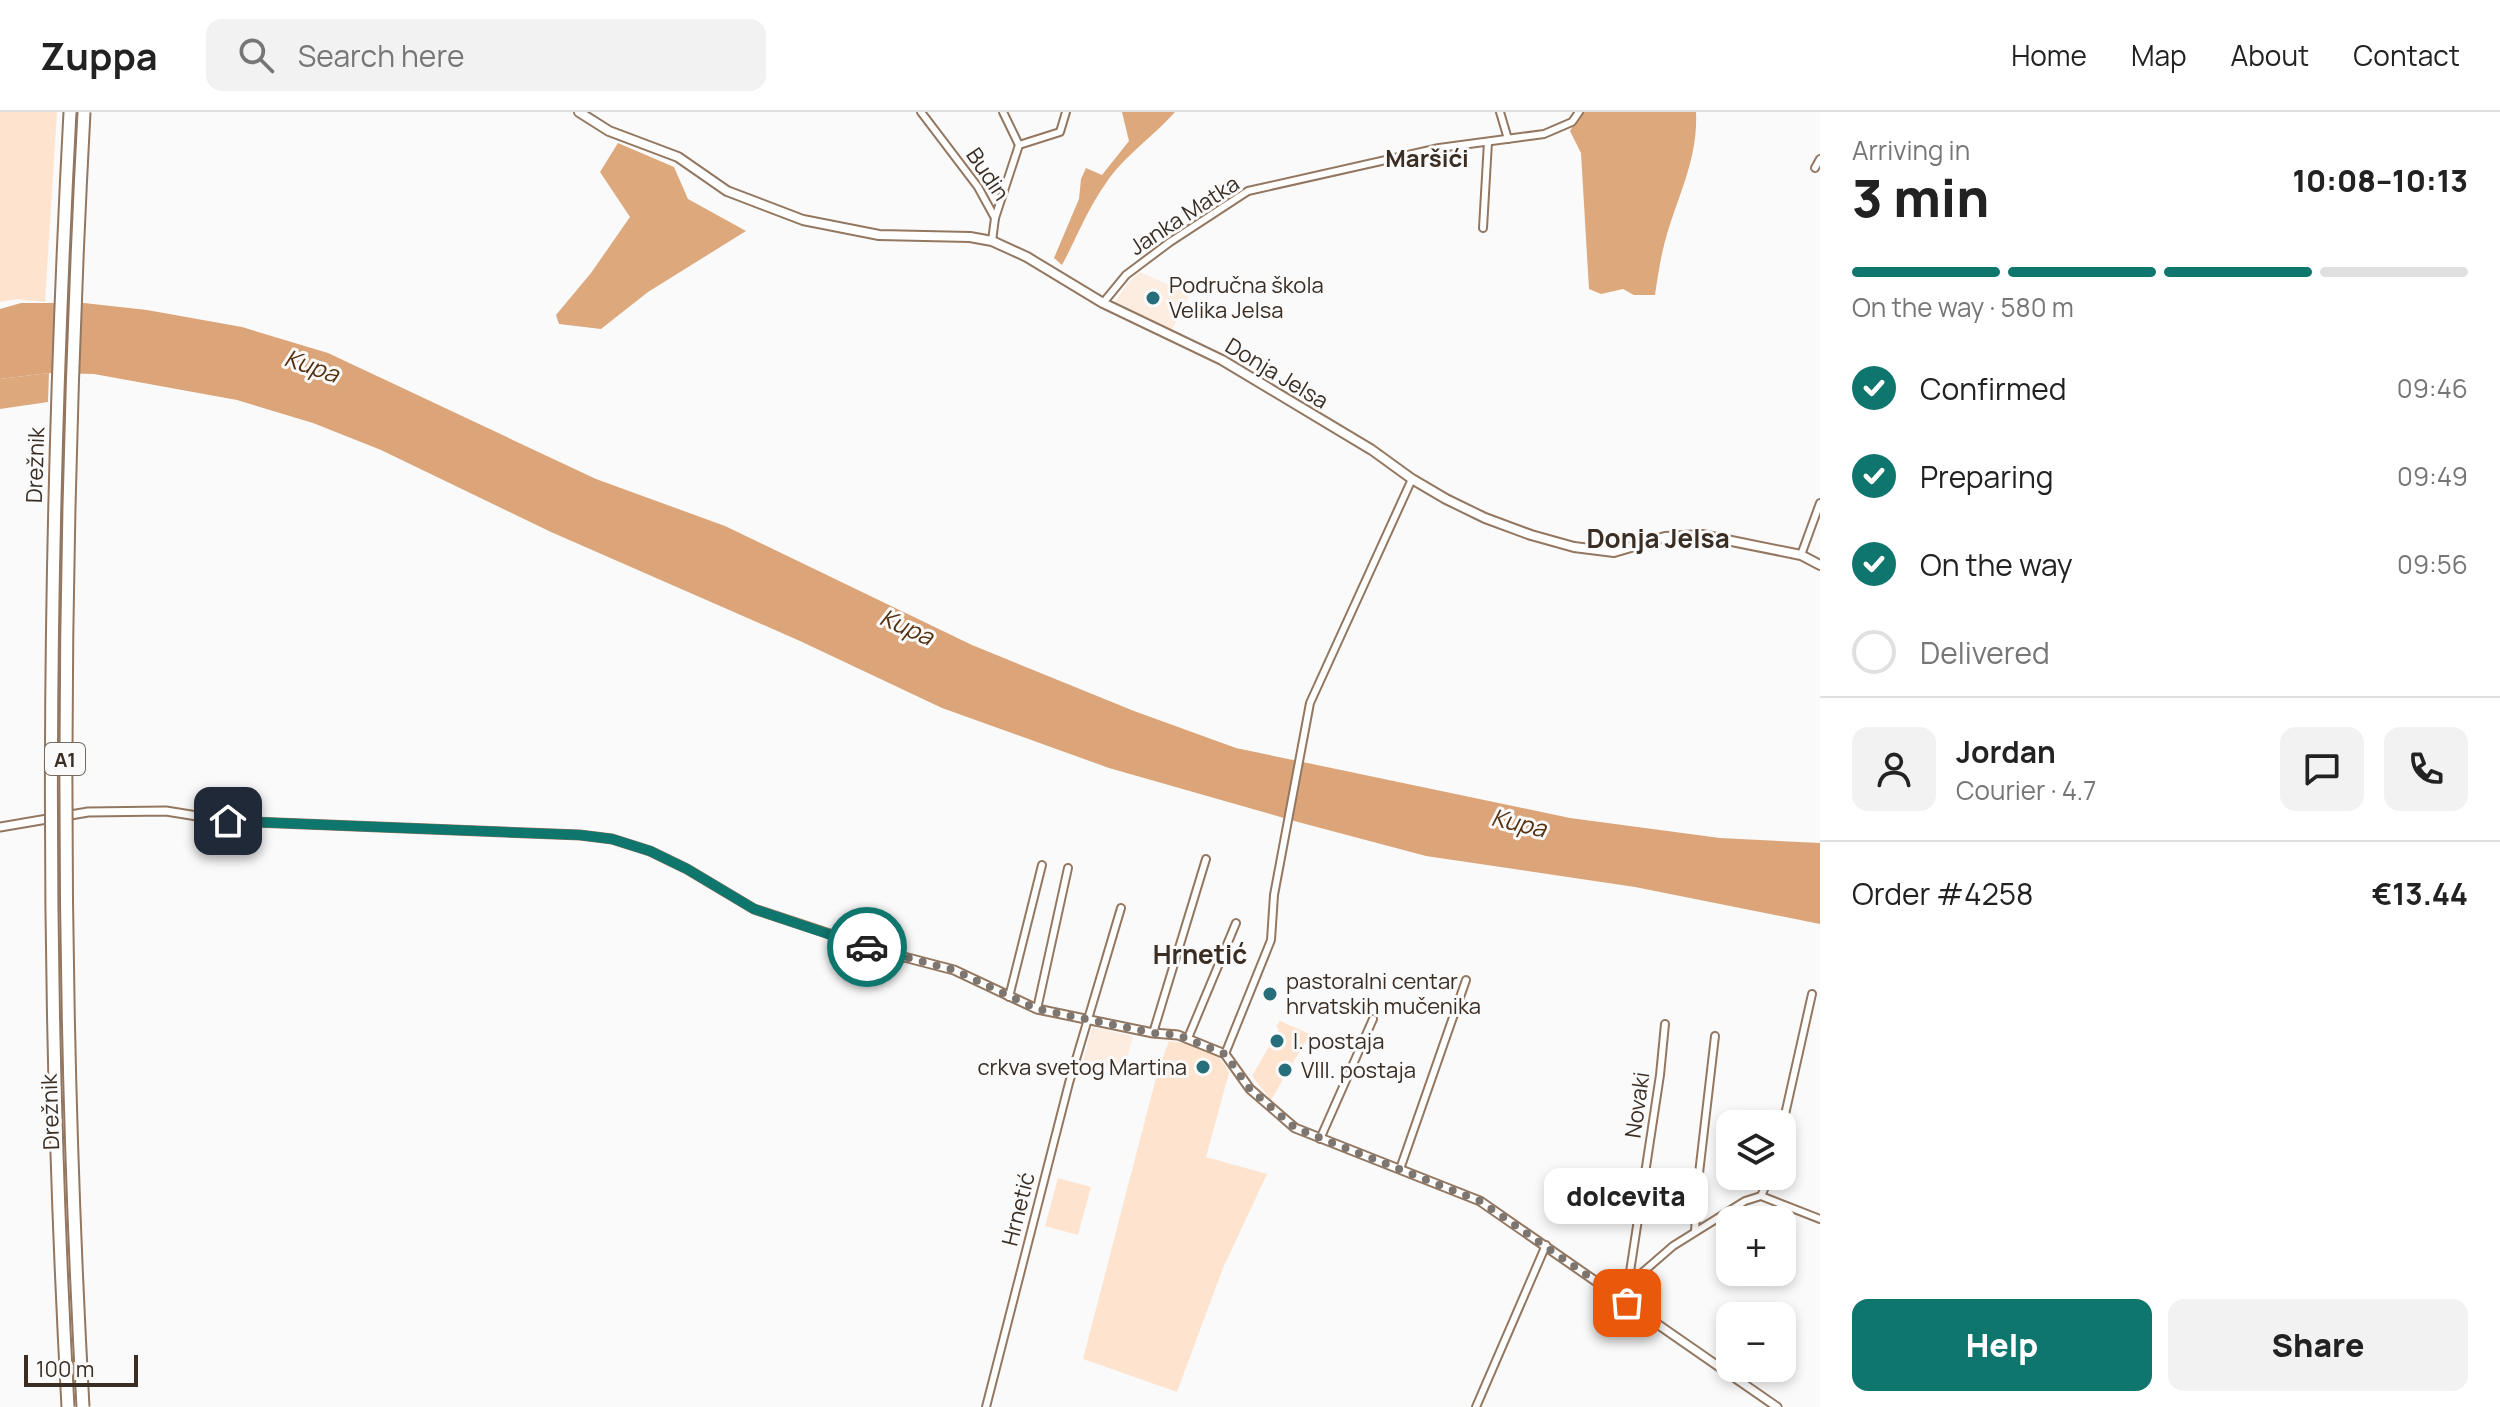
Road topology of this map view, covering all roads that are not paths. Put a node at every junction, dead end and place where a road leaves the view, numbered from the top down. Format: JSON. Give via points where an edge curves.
{"nodes":[{"id":1,"x":70,"y":112,"type":"edge"},
{"id":2,"x":84,"y":112,"type":"edge"},
{"id":3,"x":579,"y":112,"type":"edge"},
{"id":4,"x":921,"y":112,"type":"edge"},
{"id":5,"x":1003,"y":112,"type":"edge"},
{"id":6,"x":1066,"y":112,"type":"edge"},
{"id":7,"x":1500,"y":112,"type":"edge"},
{"id":8,"x":1579,"y":112,"type":"edge"},
{"id":9,"x":1508,"y":139,"type":"junction"},
{"id":10,"x":1488,"y":142,"type":"junction"},
{"id":11,"x":1019,"y":145,"type":"junction"},
{"id":12,"x":1820,"y":159,"type":"edge"},
{"id":13,"x":1815,"y":168,"type":"dead end"},
{"id":14,"x":995,"y":218,"type":"junction"},
{"id":15,"x":1483,"y":228,"type":"dead end"},
{"id":16,"x":992,"y":241,"type":"junction"},
{"id":17,"x":1103,"y":303,"type":"junction"},
{"id":18,"x":1412,"y":479,"type":"junction"},
{"id":19,"x":1820,"y":503,"type":"edge"},
{"id":20,"x":1801,"y":555,"type":"junction"},
{"id":21,"x":1820,"y":565,"type":"edge"},
{"id":22,"x":0,"y":827,"type":"edge"},
{"id":23,"x":1206,"y":859,"type":"dead end"},
{"id":24,"x":1042,"y":865,"type":"dead end"},
{"id":25,"x":1068,"y":868,"type":"dead end"},
{"id":26,"x":1121,"y":908,"type":"dead end"},
{"id":27,"x":1236,"y":923,"type":"dead end"},
{"id":28,"x":1466,"y":980,"type":"dead end"},
{"id":29,"x":1812,"y":994,"type":"dead end"},
{"id":30,"x":1009,"y":997,"type":"junction"},
{"id":31,"x":1037,"y":1009,"type":"junction"},
{"id":32,"x":1373,"y":1019,"type":"dead end"},
{"id":33,"x":1088,"y":1021,"type":"junction"},
{"id":34,"x":1665,"y":1024,"type":"dead end"},
{"id":35,"x":1153,"y":1033,"type":"junction"},
{"id":36,"x":1715,"y":1036,"type":"dead end"},
{"id":37,"x":1188,"y":1038,"type":"junction"},
{"id":38,"x":1225,"y":1054,"type":"junction"},
{"id":39,"x":1786,"y":1110,"type":"edge"},
{"id":40,"x":1320,"y":1139,"type":"junction"},
{"id":41,"x":1400,"y":1169,"type":"junction"},
{"id":42,"x":1764,"y":1190,"type":"edge"},
{"id":43,"x":1761,"y":1196,"type":"junction"},
{"id":44,"x":1820,"y":1219,"type":"edge"},
{"id":45,"x":1695,"y":1231,"type":"junction"},
{"id":46,"x":1546,"y":1245,"type":"junction"},
{"id":47,"x":1628,"y":1285,"type":"junction"},
{"id":48,"x":1623,"y":1299,"type":"junction"},
{"id":49,"x":68,"y":1407,"type":"edge"},
{"id":50,"x":83,"y":1407,"type":"edge"},
{"id":51,"x":986,"y":1407,"type":"edge"},
{"id":52,"x":1476,"y":1407,"type":"edge"},
{"id":53,"x":1777,"y":1407,"type":"edge"}],
"edges":[{"from":1,"to":49,"type":"highway","name":"Drežnik","number":"A1","bridge":true,"via":[[57,386],[51,735],[55,1099]]},
{"from":2,"to":50,"type":"highway","name":"Drežnik","number":"A1","bridge":true,"via":[[70,430],[65,731],[67,999]]},
{"from":3,"to":16,"type":"main road","name":"Donja Jelsa","via":[[609,131],[678,157],[727,191],[803,220],[879,235]]},
{"from":4,"to":14,"type":"street","name":"Budin"},
{"from":5,"to":11,"type":"street"},
{"from":6,"to":11,"type":"street","via":[[1060,132]]},
{"from":7,"to":9,"type":"street"},
{"from":8,"to":9,"type":"street","name":"Janka Matka","via":[[1562,128]]},
{"from":9,"to":10,"type":"street","name":"Janka Matka"},
{"from":10,"to":15,"type":"street"},
{"from":10,"to":17,"type":"street","name":"Janka Matka","via":[[1248,191],[1126,275]]},
{"from":11,"to":14,"type":"street"},
{"from":12,"to":13,"type":"street"},
{"from":14,"to":16,"type":"street"},
{"from":16,"to":17,"type":"main road","name":"Donja Jelsa"},
{"from":17,"to":18,"type":"main road","name":"Donja Jelsa","via":[[1222,360]]},
{"from":18,"to":20,"type":"main road","name":"Donja Jelsa","via":[[1485,518],[1574,547],[1614,552],[1665,537],[1702,535]]},
{"from":18,"to":38,"type":"street","via":[[1310,703],[1279,866],[1271,940]]},
{"from":19,"to":20,"type":"street"},
{"from":20,"to":21,"type":"main road","name":"Donja Jelsa"},
{"from":22,"to":30,"type":"street","via":[[88,812],[166,811],[228,821],[612,839],[673,862],[754,909],[954,970]]},
{"from":23,"to":35,"type":"street"},
{"from":24,"to":30,"type":"street"},
{"from":25,"to":31,"type":"street"},
{"from":26,"to":33,"type":"street","name":"Hrnetić"},
{"from":27,"to":37,"type":"street"},
{"from":28,"to":41,"type":"street"},
{"from":29,"to":39,"type":"street"},
{"from":30,"to":31,"type":"street"},
{"from":31,"to":33,"type":"street"},
{"from":32,"to":40,"type":"street"},
{"from":33,"to":35,"type":"street"},
{"from":33,"to":51,"type":"street","name":"Hrnetić"},
{"from":34,"to":47,"type":"street","name":"Novaki"},
{"from":35,"to":37,"type":"street"},
{"from":36,"to":45,"type":"street"},
{"from":37,"to":38,"type":"street"},
{"from":38,"to":40,"type":"street","via":[[1271,1109]]},
{"from":40,"to":41,"type":"street"},
{"from":41,"to":46,"type":"street","via":[[1480,1201]]},
{"from":42,"to":43,"type":"street"},
{"from":43,"to":44,"type":"street"},
{"from":43,"to":45,"type":"street","name":"Novaki"},
{"from":45,"to":47,"type":"street","name":"Novaki"},
{"from":46,"to":48,"type":"street"},
{"from":46,"to":52,"type":"street"},
{"from":47,"to":48,"type":"street","name":"Novaki"},
{"from":48,"to":53,"type":"street"}]}
